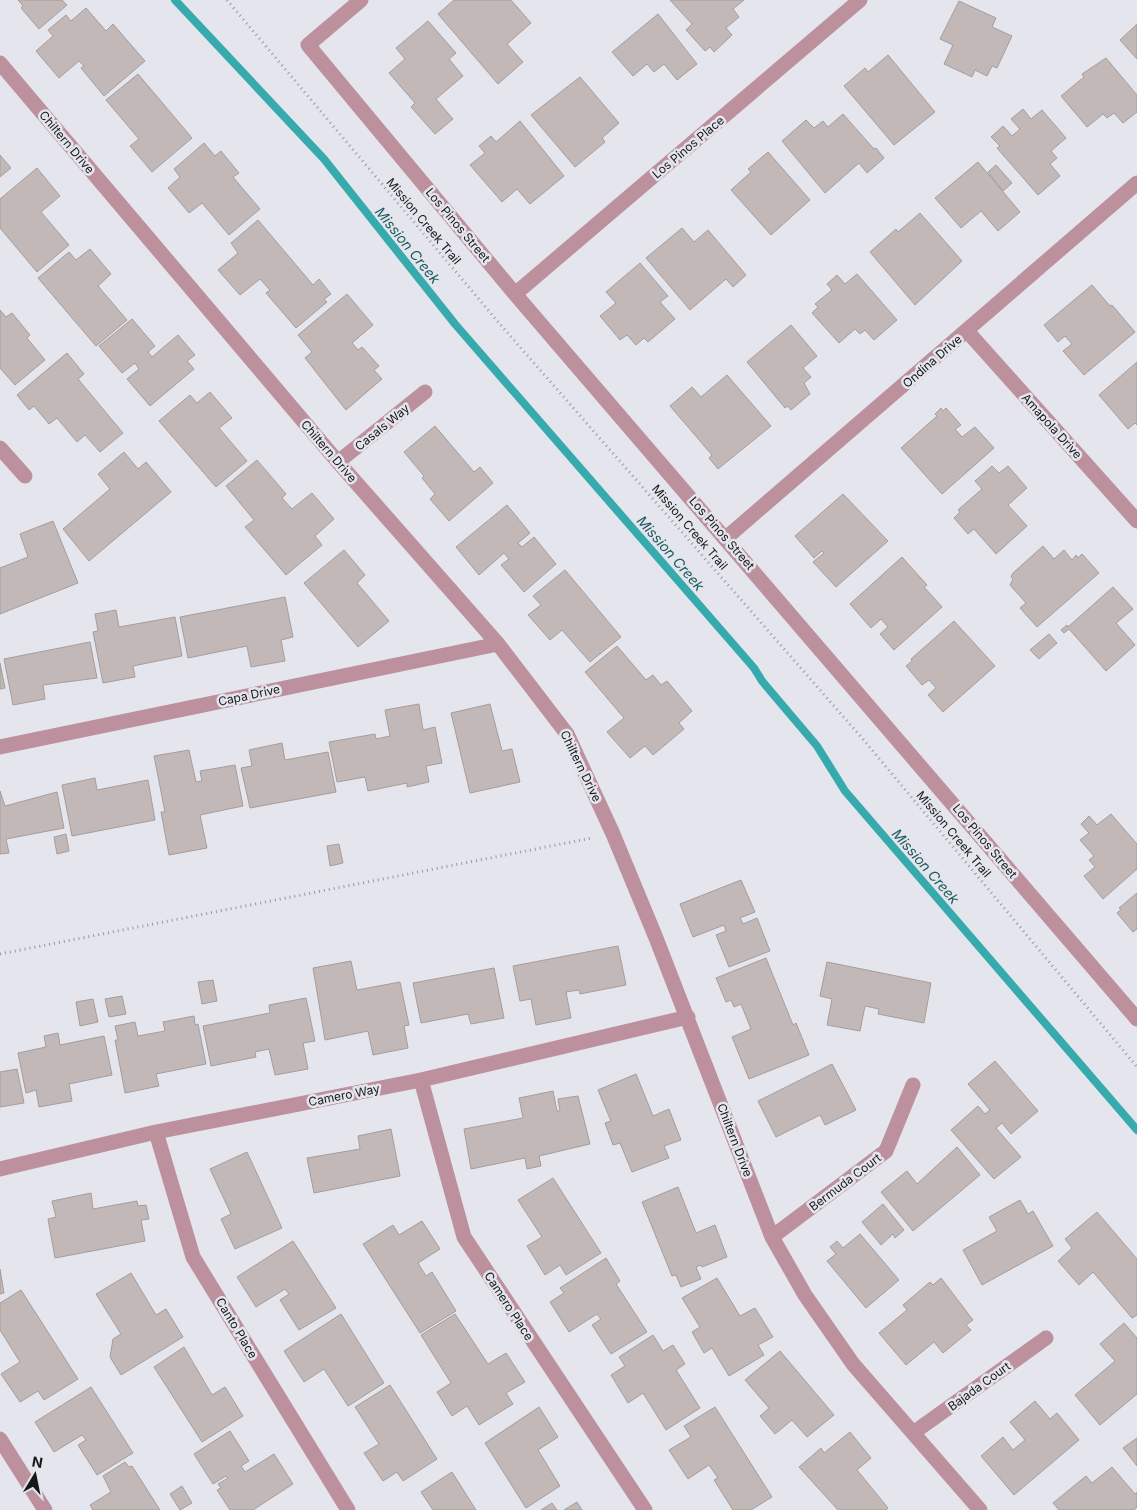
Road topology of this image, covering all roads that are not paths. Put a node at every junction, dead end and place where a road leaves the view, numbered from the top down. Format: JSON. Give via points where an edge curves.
{"nodes":[{"id":1,"x":361,"y":0,"type":"edge"},
{"id":2,"x":860,"y":0,"type":"edge"},
{"id":3,"x":0,"y":63,"type":"edge"},
{"id":4,"x":1137,"y":183,"type":"edge"},
{"id":5,"x":516,"y":294,"type":"junction"},
{"id":6,"x":967,"y":331,"type":"junction"},
{"id":7,"x":426,"y":392,"type":"dead end"},
{"id":8,"x":0,"y":448,"type":"edge"},
{"id":9,"x":338,"y":462,"type":"junction"},
{"id":10,"x":25,"y":476,"type":"dead end"},
{"id":11,"x":1137,"y":521,"type":"edge"},
{"id":12,"x":726,"y":538,"type":"junction"},
{"id":13,"x":498,"y":644,"type":"junction"},
{"id":14,"x":0,"y":747,"type":"edge"},
{"id":15,"x":688,"y":1018,"type":"junction"},
{"id":16,"x":1137,"y":1019,"type":"edge"},
{"id":17,"x":421,"y":1080,"type":"junction"},
{"id":18,"x":913,"y":1086,"type":"dead end"},
{"id":19,"x":156,"y":1132,"type":"junction"},
{"id":20,"x":0,"y":1169,"type":"edge"},
{"id":21,"x":772,"y":1237,"type":"junction"},
{"id":22,"x":1046,"y":1338,"type":"dead end"},
{"id":23,"x":913,"y":1433,"type":"junction"},
{"id":24,"x":0,"y":1438,"type":"edge"},
{"id":25,"x":45,"y":1510,"type":"edge"},
{"id":26,"x":348,"y":1510,"type":"edge"},
{"id":27,"x":645,"y":1510,"type":"edge"},
{"id":28,"x":980,"y":1510,"type":"edge"}],
"edges":[{"from":1,"to":5,"type":"street","name":"Los Pinos Street","via":[[308,45]]},
{"from":2,"to":5,"type":"street","name":"Los Pinos Place"},
{"from":3,"to":9,"type":"street","name":"Chiltern Drive"},
{"from":4,"to":6,"type":"street","name":"Ondina Drive"},
{"from":5,"to":12,"type":"street","name":"Los Pinos Street"},
{"from":6,"to":11,"type":"street","name":"Amapola Drive"},
{"from":6,"to":12,"type":"street","name":"Ondina Drive"},
{"from":7,"to":9,"type":"street","name":"Casals Way"},
{"from":8,"to":10,"type":"street"},
{"from":9,"to":13,"type":"street","name":"Chiltern Drive"},
{"from":12,"to":16,"type":"street","name":"Los Pinos Street"},
{"from":13,"to":14,"type":"street","name":"Capa Drive"},
{"from":13,"to":15,"type":"street","name":"Chiltern Drive","via":[[567,734],[613,834]]},
{"from":15,"to":17,"type":"street","name":"Camero Way"},
{"from":15,"to":21,"type":"street","name":"Chiltern Drive"},
{"from":17,"to":19,"type":"street","name":"Camero Way"},
{"from":17,"to":27,"type":"street","name":"Camero Place","via":[[464,1237]]},
{"from":18,"to":21,"type":"street","name":"Bermuda Court","via":[[886,1151]]},
{"from":19,"to":20,"type":"street","name":"Camero Way"},
{"from":19,"to":26,"type":"street","name":"Canto Place","via":[[193,1257]]},
{"from":21,"to":23,"type":"street","name":"Chiltern Drive","via":[[805,1295],[853,1364]]},
{"from":22,"to":23,"type":"street","name":"Bajada Court"},
{"from":23,"to":28,"type":"street","name":"Chiltern Drive"},
{"from":24,"to":25,"type":"street"}]}
